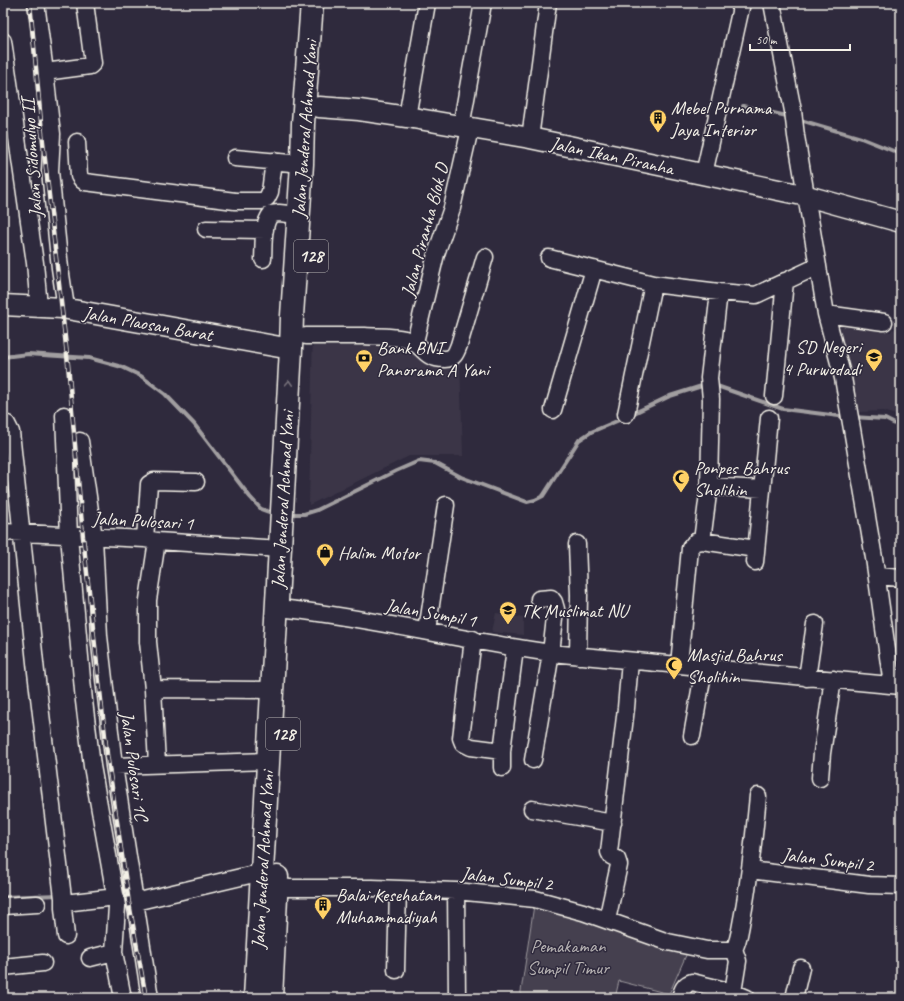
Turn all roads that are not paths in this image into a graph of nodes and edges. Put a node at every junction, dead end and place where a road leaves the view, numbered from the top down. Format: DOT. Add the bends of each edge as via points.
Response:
graph roads {
  1 [pos="36,3"];
  2 [pos="85,3"];
  3 [pos="312,3"];
  4 [pos="324,3"];
  5 [pos="427,3"];
  6 [pos="483,3"];
  7 [pos="548,3"];
  8 [pos="742,3"];
  9 [pos="772,3"];
  10 [pos="3,41"];
  11 [pos="45,72"];
  12 [pos="319,107"];
  13 [pos="407,117"];
  14 [pos="465,128"];
  15 [pos="530,138"];
  16 [pos="77,142"];
  17 [pos="235,158"];
  18 [pos="274,161"];
  19 [pos="302,164"];
  20 [pos="704,174"];
  21 [pos="807,196"];
  22 [pos="299,215"];
  23 [pos="901,222"];
  24 [pos="206,229"];
  25 [pos="265,230"];
  26 [pos="484,258"];
  27 [pos="549,258"];
  28 [pos="263,259"];
  29 [pos="818,266"];
  30 [pos="594,269"];
  31 [pos="785,281"];
  32 [pos="653,284"];
  33 [pos="719,292"];
  34 [pos="3,305"];
  35 [pos="39,307"];
  36 [pos="67,309"];
  37 [pos="826,314"];
  38 [pos="884,322"];
  39 [pos="299,342"];
  40 [pos="415,342"];
  41 [pos="774,396"];
  42 [pos="553,410"];
  43 [pos="626,414"];
  44 [pos="64,415"];
  45 [pos="769,418"];
  46 [pos="3,425"];
  47 [pos="80,441"];
  48 [pos="196,482"];
  49 [pos="709,486"];
  50 [pos="762,489"];
  51 [pos="446,505"];
  52 [pos="3,532"];
  53 [pos="22,533"];
  54 [pos="69,536"];
  55 [pos="285,537"];
  56 [pos="94,538"];
  57 [pos="151,540"];
  58 [pos="702,541"];
  59 [pos="577,544"];
  60 [pos="876,576"];
  61 [pos="901,578"];
  62 [pos="539,599"];
  63 [pos="288,608"];
  64 [pos="815,624"];
  65 [pos="427,630"];
  66 [pos="473,639"];
  67 [pos="515,648"];
  68 [pos="551,653"];
  69 [pos="578,656"];
  70 [pos="630,661"];
  71 [pos="679,665"];
  72 [pos="704,668"];
  73 [pos="807,678"];
  74 [pos="833,679"];
  75 [pos="897,686"];
  76 [pos="153,690"];
  77 [pos="271,690"];
  78 [pos="692,736"];
  79 [pos="502,751"];
  80 [pos="533,760"];
  81 [pos="268,761"];
  82 [pos="157,764"];
  83 [pos="114,766"];
  84 [pos="502,768"];
  85 [pos="820,778"];
  86 [pos="758,796"];
  87 [pos="532,809"];
  88 [pos="613,823"];
  89 [pos="750,870"];
  90 [pos="269,879"];
  91 [pos="901,886"];
  92 [pos="398,889"];
  93 [pos="456,891"];
  94 [pos="63,897"];
  95 [pos="116,897"];
  96 [pos="134,897"];
  97 [pos="37,904"];
  98 [pos="3,906"];
  99 [pos="607,920"];
  100 [pos="66,936"];
  101 [pos="274,936"];
  102 [pos="730,950"];
  103 [pos="114,952"];
  104 [pos="90,958"];
  105 [pos="43,963"];
  106 [pos="3,967"];
  107 [pos="801,968"];
  108 [pos="396,970"];
  109 [pos="740,995"];
  110 [pos="457,997"];
  111 [pos="123,998"];
  112 [pos="150,998"];
  113 [pos="255,998"];
  114 [pos="259,998"];
  115 [pos="263,998"];
  116 [pos="271,998"];
  117 [pos="680,998"];
  118 [pos="794,998"];
  1 -- 11 [label="street, Jalan Sidomulyo II"];
  2 -- 11 [label="street" via="93,63 90,66"];
  3 -- 19 [label="main road, Jalan Jenderal Achmad Yani / 128"];
  4 -- 12 [label="main road, Jalan Jenderal Achmad Yani / 128"];
  5 -- 13 [label="street"];
  6 -- 14 [label="street, Jalan Piranha Blok D"];
  7 -- 15 [label="street"];
  8 -- 20 [label="street"];
  9 -- 21 [label="street"];
  10 -- 35 [label="street"];
  11 -- 36 [label="street, Jalan Sidomulyo II" via="52,134 50,171"];
  12 -- 13 [label="street, Jalan Ikan Piranha"];
  12 -- 39 [label="main road, Jalan Jenderal Achmad Yani / 128"];
  13 -- 14 [label="street, Jalan Ikan Piranha"];
  14 -- 15 [label="street, Jalan Ikan Piranha"];
  14 -- 40 [label="street, Jalan Piranha Blok D" via="452,208 436,254"];
  15 -- 20 [label="street, Jalan Ikan Piranha"];
  16 -- 18 [label="street" via="79,176 85,182 235,201 262,201 267,198"];
  17 -- 18 [label="street"];
  18 -- 19 [label="street"];
  19 -- 22 [label="main road, Jalan Jenderal Achmad Yani / 128"];
  20 -- 21 [label="street, Jalan Ikan Piranha"];
  21 -- 23 [label="street, Jalan Ikan Piranha"];
  21 -- 29 [label="street"];
  22 -- 25 [label="street" via="272,214 268,218"];
  22 -- 39 [label="main road, Jalan Jenderal Achmad Yani / 128" via="292,316"];
  24 -- 25 [label="street"];
  25 -- 28 [label="street"];
  26 -- 40 [label="street" via="454,356 445,359 432,357 425,354"];
  27 -- 30 [label="street"];
  29 -- 31 [label="street"];
  29 -- 37 [label="street"];
  30 -- 32 [label="street"];
  30 -- 42 [label="street"];
  31 -- 33 [label="street" via="756,295"];
  31 -- 41 [label="street"];
  32 -- 33 [label="street"];
  32 -- 43 [label="street"];
  33 -- 49 [label="street" via="710,378"];
  34 -- 35 [label="street, Jalan Plaosan Barat"];
  35 -- 36 [label="street, Jalan Plaosan Barat"];
  36 -- 39 [label="street, Jalan Plaosan Barat"];
  37 -- 38 [label="street"];
  37 -- 60 [label="street" via="849,411"];
  39 -- 40 [label="street" via="388,337"];
  39 -- 55 [label="main road, Jalan Jenderal Achmad Yani / 128"];
  44 -- 54 [label="street"];
  45 -- 50 [label="street"];
  46 -- 53 [label="street" via="7,424 11,432"];
  47 -- 56 [label="street, Jalan Pulosari 1C"];
  48 -- 57 [label="street" via="154,481 149,484"];
  49 -- 50 [label="street"];
  49 -- 58 [label="street"];
  50 -- 58 [label="street" via="755,555"];
  51 -- 65 [label="street" via="431,560"];
  52 -- 53 [label="street, Jalan Pulosari 1"];
  53 -- 54 [label="street, Jalan Pulosari 1"];
  53 -- 94 [label="street"];
  54 -- 56 [label="street, Jalan Pulosari 1"];
  54 -- 95 [label="street" via="92,766"];
  55 -- 57 [label="street, Jalan Pulosari 1"];
  55 -- 63 [label="main road, Jalan Jenderal Achmad Yani / 128"];
  55 -- 77 [label="main road, Jalan Jenderal Achmad Yani / 128"];
  56 -- 57 [label="street, Jalan Pulosari 1"];
  56 -- 83 [label="street, Jalan Pulosari 1C" via="99,636"];
  57 -- 76 [label="street" via="148,642"];
  58 -- 71 [label="street" via="696,542 690,548"];
  59 -- 69 [label="street"];
  60 -- 61 [label="street"];
  60 -- 75 [label="street"];
  62 -- 68 [label="street" via="551,598 556,609"];
  63 -- 65 [label="street, Jalan Sumpil 1"];
  63 -- 90 [label="main road, Jalan Jenderal Achmad Yani / 128"];
  64 -- 73 [label="street"];
  65 -- 66 [label="street, Jalan Sumpil 1"];
  66 -- 67 [label="street, Jalan Sumpil 1"];
  66 -- 79 [label="street" via="461,738 465,745 471,747"];
  67 -- 68 [label="street, Jalan Sumpil 1"];
  67 -- 79 [label="street"];
  68 -- 69 [label="street, Jalan Sumpil 1"];
  68 -- 80 [label="street"];
  69 -- 70 [label="street, Jalan Sumpil 1"];
  70 -- 71 [label="street, Jalan Sumpil 1"];
  70 -- 88 [label="street"];
  71 -- 72 [label="street, Jalan Sumpil 1"];
  72 -- 73 [label="street, Jalan Sumpil 1"];
  72 -- 78 [label="street"];
  73 -- 74 [label="street, Jalan Sumpil 1"];
  74 -- 75 [label="street, Jalan Sumpil 1"];
  74 -- 85 [label="street"];
  76 -- 77 [label="street"];
  76 -- 82 [label="street"];
  77 -- 81 [label="main road, Jalan Jenderal Achmad Yani / 128"];
  79 -- 84 [label="street"];
  81 -- 82 [label="street"];
  81 -- 90 [label="main road, Jalan Jenderal Achmad Yani / 128"];
  82 -- 83 [label="street"];
  83 -- 96 [label="street, Jalan Pulosari 1C"];
  86 -- 89 [label="street"];
  87 -- 88 [label="street"];
  88 -- 99 [label="street" via="609,853 617,859 619,865"];
  89 -- 91 [label="street, Jalan Sumpil 2" via="869,885"];
  89 -- 102 [label="street" via="738,939"];
  90 -- 92 [label="street, Jalan Sumpil 2" via="289,888"];
  90 -- 96 [label="street, Jalan Sumpil 2"];
  90 -- 101 [label="main road, Jalan Jenderal Achmad Yani / 128"];
  90 -- 113 [label="main road, Jalan Jenderal Achmad Yani / 128"];
  90 -- 114 [label="main road, 128"];
  92 -- 93 [label="street, Jalan Sumpil 2"];
  92 -- 108 [label="street"];
  93 -- 99 [label="street, Jalan Sumpil 2" via="535,899"];
  93 -- 110 [label="street"];
  94 -- 95 [label="street"];
  94 -- 100 [label="street"];
  95 -- 103 [label="street"];
  96 -- 112 [label="street, Jalan Pulosari 1C"];
  97 -- 98 [label="street"];
  99 -- 102 [label="street, Jalan Sumpil 2" via="668,942 706,950"];
  101 -- 115 [label="main road, 128"];
  101 -- 116 [label="main road, Jalan Jenderal Achmad Yani / 128"];
  102 -- 109 [label="street" via="738,961"];
  103 -- 104 [label="street"];
  103 -- 111 [label="street"];
  105 -- 106 [label="street"];
  107 -- 118 [label="street"];
  109 -- 117 [label="street" via="692,982 685,986"];
}
